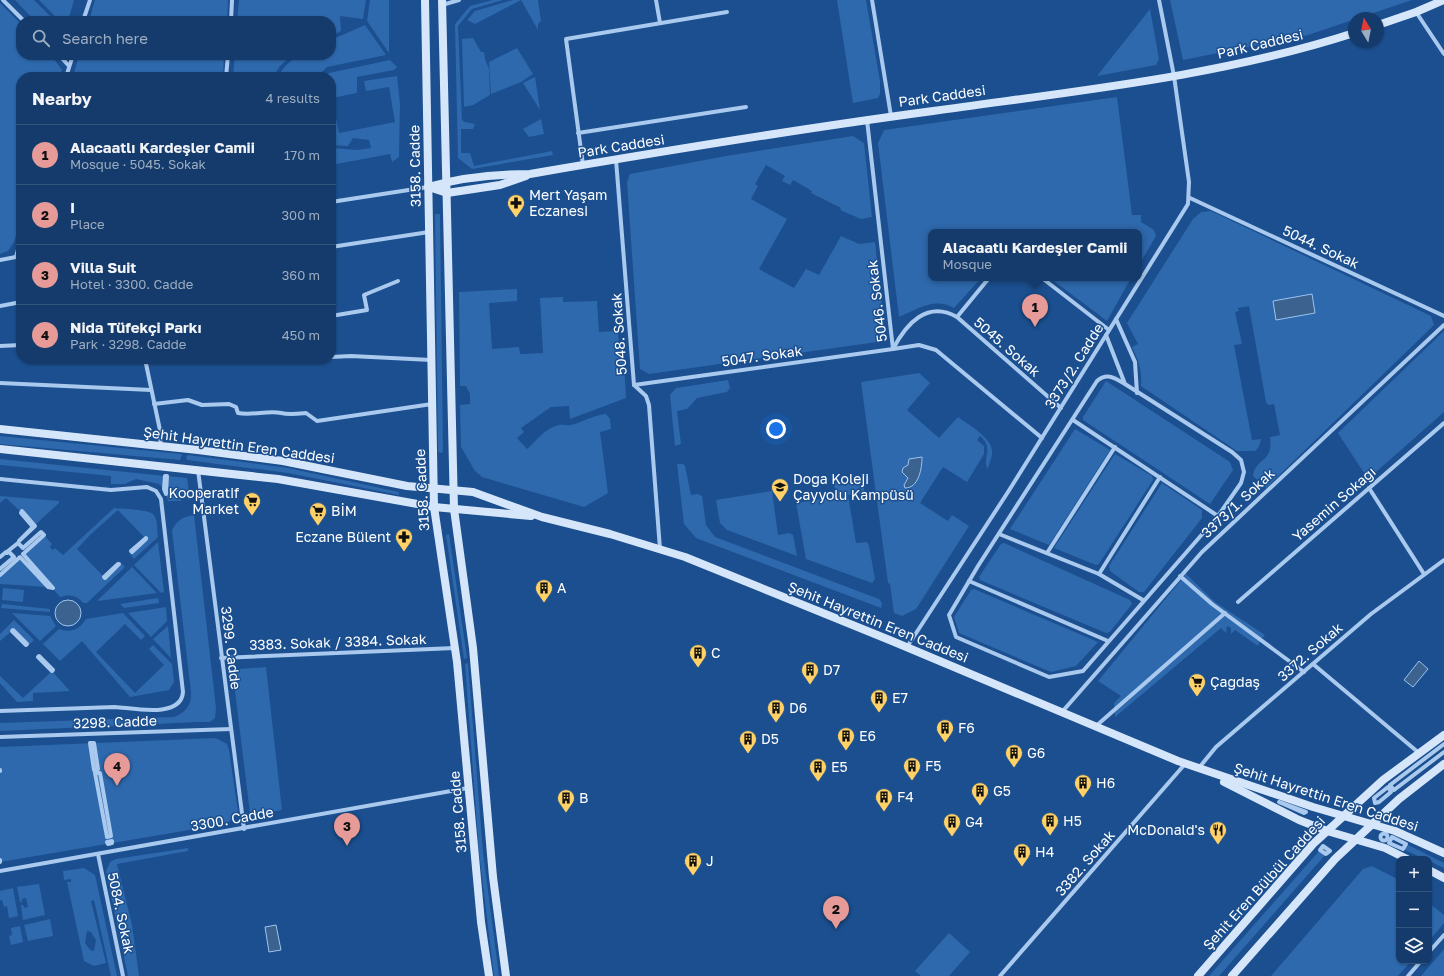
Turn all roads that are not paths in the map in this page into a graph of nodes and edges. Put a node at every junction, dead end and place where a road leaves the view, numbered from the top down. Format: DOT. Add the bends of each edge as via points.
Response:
graph roads {
  1 [pos="3,0"];
  2 [pos="90,0"];
  3 [pos="232,0"];
  4 [pos="425,0"];
  5 [pos="459,0"];
  6 [pos="656,0"];
  7 [pos="872,0"];
  8 [pos="1159,0"];
  9 [pos="1444,0"];
  10 [pos="442,2"];
  11 [pos="727,12"];
  12 [pos="1416,12"];
  13 [pos="19,16"];
  14 [pos="85,16"];
  15 [pos="231,16"];
  16 [pos="660,23"];
  17 [pos="1384,23"];
  18 [pos="1348,35"];
  19 [pos="1444,54"];
  20 [pos="64,60"];
  21 [pos="72,60"];
  22 [pos="228,60"];
  23 [pos="70,66"];
  24 [pos="68,72"];
  25 [pos="226,72"];
  26 [pos="1174,76"];
  27 [pos="746,107"];
  28 [pos="891,116"];
  29 [pos="867,120"];
  30 [pos="578,133"];
  31 [pos="616,160"];
  32 [pos="583,165"];
  33 [pos="530,174"];
  34 [pos="446,182"];
  35 [pos="428,187"];
  36 [pos="446,193"];
  37 [pos="1190,198"];
  38 [pos="336,201"];
  39 [pos="429,232"];
  40 [pos="336,246"];
  41 [pos="16,257"];
  42 [pos="0,260"];
  43 [pos="1142,278"];
  44 [pos="398,281"];
  45 [pos="987,281"];
  46 [pos="1046,281"];
  47 [pos="1140,281"];
  48 [pos="16,303"];
  49 [pos="0,306"];
  50 [pos="336,315"];
  51 [pos="1444,316"];
  52 [pos="957,317"];
  53 [pos="1116,319"];
  54 [pos="1444,325"];
  55 [pos="1109,330"];
  56 [pos="1106,335"];
  57 [pos="16,345"];
  58 [pos="0,346"];
  59 [pos="893,349"];
  60 [pos="336,357"];
  61 [pos="432,360"];
  62 [pos="145,364"];
  63 [pos="0,382"];
  64 [pos="1125,384"];
  65 [pos="634,385"];
  66 [pos="151,390"];
  67 [pos="1137,393"];
  68 [pos="154,404"];
  69 [pos="432,404"];
  70 [pos="1061,408"];
  71 [pos="1073,420"];
  72 [pos="1444,423"];
  73 [pos="0,429"];
  74 [pos="1042,438"];
  75 [pos="160,445"];
  76 [pos="1115,447"];
  77 [pos="0,449"];
  78 [pos="198,469"];
  79 [pos="1160,477"];
  80 [pos="0,479"];
  81 [pos="433,488"];
  82 [pos="1369,488"];
  83 [pos="453,490"];
  84 [pos="434,507"];
  85 [pos="454,509"];
  86 [pos="542,516"];
  87 [pos="1218,516"];
  88 [pos="33,527"];
  89 [pos="999,534"];
  90 [pos="660,549"];
  91 [pos="1047,553"];
  92 [pos="1444,560"];
  93 [pos="0,569"];
  94 [pos="1099,574"];
  95 [pos="1424,574"];
  96 [pos="0,575"];
  97 [pos="1180,576"];
  98 [pos="969,581"];
  99 [pos="1143,600"];
  100 [pos="1238,602"];
  101 [pos="1225,613"];
  102 [pos="1108,641"];
  103 [pos="906,647"];
  104 [pos="455,648"];
  105 [pos="221,658"];
  106 [pos="1313,664"];
  107 [pos="1304,672"];
  108 [pos="0,711"];
  109 [pos="1062,712"];
  110 [pos="1096,726"];
  111 [pos="231,729"];
  112 [pos="1444,735"];
  113 [pos="0,738"];
  114 [pos="1444,744"];
  115 [pos="1444,752"];
  116 [pos="1419,753"];
  117 [pos="1185,764"];
  118 [pos="1444,764"];
  119 [pos="98,769"];
  120 [pos="1198,769"];
  121 [pos="468,788"];
  122 [pos="1304,814"];
  123 [pos="1344,816"];
  124 [pos="1372,824"];
  125 [pos="244,829"];
  126 [pos="1327,831"];
  127 [pos="111,836"];
  128 [pos="1356,839"];
  129 [pos="1444,853"];
  130 [pos="98,854"];
  131 [pos="1401,856"];
  132 [pos="0,871"];
  133 [pos="1432,872"];
  134 [pos="1444,878"];
  135 [pos="1444,935"];
  136 [pos="1432,949"];
  137 [pos="1418,964"];
  138 [pos="123,976"];
  139 [pos="489,976"];
  140 [pos="506,976"];
  141 [pos="1000,976"];
  142 [pos="1198,976"];
  143 [pos="1232,976"];
  144 [pos="1408,976"];
  1 -- 13 [label="street"];
  2 -- 14 [label="street"];
  3 -- 15 [label="street"];
  4 -- 35 [label="street, 3158. Cadde"];
  5 -- 10 [label="street"];
  6 -- 16 [label="street"];
  7 -- 28 [label="street"];
  8 -- 26 [label="street, 3373/2. Cadde"];
  9 -- 12 [label="street"];
  10 -- 34 [label="street, 3158. Cadde"];
  11 -- 16 [label="street"];
  12 -- 17 [label="street"];
  12 -- 19 [label="street"];
  16 -- 30 [label="street" via="566,39"];
  18 -- 26 [label="street, Park Caddesi" via="1289,51"];
  20 -- 23 [label="street"];
  21 -- 23 [label="street"];
  22 -- 25 [label="street"];
  23 -- 24 [label="street"];
  26 -- 28 [label="street, Park Caddesi"];
  26 -- 37 [label="street, 3373/2. Cadde"];
  27 -- 30 [label="street"];
  28 -- 29 [label="street, Park Caddesi"];
  29 -- 31 [label="street, Park Caddesi"];
  29 -- 59 [label="street, 5046. Sokak"];
  30 -- 32 [label="street"];
  31 -- 32 [label="street, Park Caddesi"];
  31 -- 65 [label="street, 5048. Sokak"];
  32 -- 33 [label="street, Park Caddesi"];
  33 -- 34 [label="street, Park Caddesi" via="498,174"];
  33 -- 36 [label="street, Park Caddesi" via="500,185"];
  34 -- 35 [label="street, Park Caddesi"];
  34 -- 36 [label="street, 3158. Cadde"];
  35 -- 36 [label="street"];
  35 -- 38 [label="street"];
  35 -- 39 [label="street, 3158. Cadde"];
  36 -- 83 [label="street, 3158. Cadde"];
  37 -- 43 [label="street, 3373/2. Cadde" via="1186,209"];
  37 -- 51 [label="street, 5044. Sokak"];
  39 -- 40 [label="street"];
  39 -- 61 [label="street, 3158. Cadde"];
  41 -- 42 [label="street"];
  44 -- 50 [label="street" via="364,295 367,310"];
  45 -- 52 [label="street"];
  46 -- 55 [label="street"];
  47 -- 53 [label="street, 3373/2. Cadde"];
  48 -- 49 [label="street"];
  52 -- 59 [label="street, 5045. Sokak" via="943,311 917,318 901,334"];
  52 -- 70 [label="street, 5045. Sokak"];
  53 -- 55 [label="street, 3373/2. Cadde"];
  53 -- 67 [label="street" via="1135,362"];
  54 -- 97 [label="street, 3373/1. Sokak" via="1211,542"];
  55 -- 56 [label="street, 3373/2. Cadde"];
  56 -- 64 [label="street"];
  56 -- 70 [label="street, 3373/2. Cadde"];
  57 -- 58 [label="street"];
  59 -- 65 [label="street, 5047. Sokak"];
  59 -- 74 [label="street, 5046. Sokak" via="919,346 936,350"];
  60 -- 61 [label="street"];
  61 -- 69 [label="street, 3158. Cadde"];
  62 -- 66 [label="street"];
  63 -- 66 [label="street"];
  64 -- 67 [label="street"];
  64 -- 71 [label="street" via="1113,377 1101,378"];
  65 -- 90 [label="street, 5048. Sokak" via="646,396 649,405"];
  66 -- 68 [label="street"];
  67 -- 87 [label="street" via="1241,460 1244,472 1241,484"];
  68 -- 69 [label="street" via="188,400 202,405 229,404 236,407 238,413 306,413 317,421"];
  68 -- 75 [label="street" via="161,435"];
  69 -- 81 [label="street, 3158. Cadde"];
  70 -- 74 [label="street, 3373/2. Cadde"];
  71 -- 76 [label="street"];
  71 -- 89 [label="street"];
  72 -- 82 [label="street, Yasemin Sokağı"];
  73 -- 75 [label="street, Şehit Hayrettin Eren Caddesi"];
  74 -- 103 [label="street, 3373/2. Cadde"];
  75 -- 81 [label="street, Şehit Hayrettin Eren Caddesi" via="283,461 407,486"];
  76 -- 79 [label="street"];
  76 -- 91 [label="street"];
  77 -- 78 [label="street, Şehit Hayrettin Eren Caddesi"];
  78 -- 84 [label="street, Şehit Hayrettin Eren Caddesi" via="290,481"];
  78 -- 105 [label="street, 3299. Cadde"];
  79 -- 87 [label="street"];
  79 -- 94 [label="street"];
  80 -- 108 [label="street" via="111,490 141,487 154,489 158,493 161,499 183,692 177,705 167,709 132,710 115,707"];
  81 -- 83 [label="street, Şehit Hayrettin Eren Caddesi"];
  81 -- 84 [label="street, 3158. Cadde"];
  82 -- 95 [label="street"];
  82 -- 100 [label="street, Yasemin Sokağı"];
  83 -- 85 [label="street, 3158. Cadde"];
  83 -- 86 [label="street, Şehit Hayrettin Eren Caddesi" via="473,492"];
  84 -- 85 [label="street, Şehit Hayrettin Eren Caddesi"];
  84 -- 104 [label="street, 3158. Cadde"];
  85 -- 86 [label="street, Şehit Hayrettin Eren Caddesi"];
  85 -- 140 [label="street, 3158. Cadde" via="473,648 493,877"];
  86 -- 90 [label="street, Şehit Hayrettin Eren Caddesi"];
  87 -- 99 [label="street"];
  88 -- 88 [label="street" via="19,540 35,526 22,511"];
  89 -- 91 [label="street"];
  89 -- 98 [label="street"];
  90 -- 103 [label="street, Şehit Hayrettin Eren Caddesi"];
  91 -- 94 [label="street"];
  92 -- 95 [label="street, 3372. Sokak"];
  93 -- 96 [label="street" via="14,557 8,551 18,543 23,548 40,532 44,535 23,554 53,588 48,587 20,557"];
  94 -- 99 [label="street"];
  95 -- 106 [label="street, 3372. Sokak" via="1371,614"];
  97 -- 101 [label="street"];
  97 -- 109 [label="street, 3373/1. Sokak"];
  98 -- 102 [label="street"];
  98 -- 102 [label="street" via="948,615 956,637 1049,677 1083,671"];
  99 -- 102 [label="street"];
  101 -- 107 [label="street"];
  101 -- 110 [label="street"];
  103 -- 109 [label="street, Şehit Hayrettin Eren Caddesi"];
  104 -- 105 [label="street, 3383. Sokak / 3384. Sokak"];
  104 -- 121 [label="street, 3158. Cadde"];
  105 -- 111 [label="street, 3299. Cadde"];
  106 -- 107 [label="street, 3372. Sokak"];
  106 -- 116 [label="street"];
  107 -- 120 [label="street, 3372. Sokak" via="1216,747"];
  109 -- 110 [label="street, Şehit Hayrettin Eren Caddesi"];
  110 -- 117 [label="street, Şehit Hayrettin Eren Caddesi"];
  111 -- 113 [label="street, 3298. Cadde"];
  111 -- 125 [label="street, 3299. Cadde"];
  112 -- 116 [label="street, Şehit Eren Bülbül Caddesi"];
  114 -- 115 [label="street" via="1390,786 1394,790"];
  116 -- 123 [label="street, Şehit Eren Bülbül Caddesi" via="1383,780"];
  117 -- 120 [label="street, Şehit Hayrettin Eren Caddesi"];
  117 -- 141 [label="street, 3382. Sokak"];
  118 -- 124 [label="street"];
  119 -- 119 [label="street" via="94,770 90,743 94,743"];
  120 -- 123 [label="street, Şehit Hayrettin Eren Caddesi"];
  120 -- 126 [label="street, Şehit Hayrettin Eren Caddesi"];
  121 -- 125 [label="street, 3300. Cadde"];
  121 -- 139 [label="street, 3158. Cadde"];
  122 -- 122 [label="street" via="1306,812 1279,802"];
  123 -- 124 [label="street, Şehit Hayrettin Eren Caddesi"];
  123 -- 126 [label="street, Şehit Eren Bülbül Caddesi"];
  124 -- 128 [label="street"];
  124 -- 129 [label="street, Şehit Hayrettin Eren Caddesi" via="1395,831"];
  125 -- 130 [label="street, 3300. Cadde"];
  126 -- 128 [label="street, Şehit Hayrettin Eren Caddesi"];
  126 -- 142 [label="street, Şehit Eren Bülbül Caddesi"];
  127 -- 127 [label="street" via="107,837 95,773 100,773"];
  128 -- 131 [label="street, Şehit Hayrettin Eren Caddesi"];
  128 -- 143 [label="street" via="1335,859"];
  130 -- 132 [label="street, 3300. Cadde"];
  130 -- 138 [label="street, 5084. Sokak"];
  133 -- 134 [label="street"];
  135 -- 136 [label="street"];
  137 -- 144 [label="street"];
}
